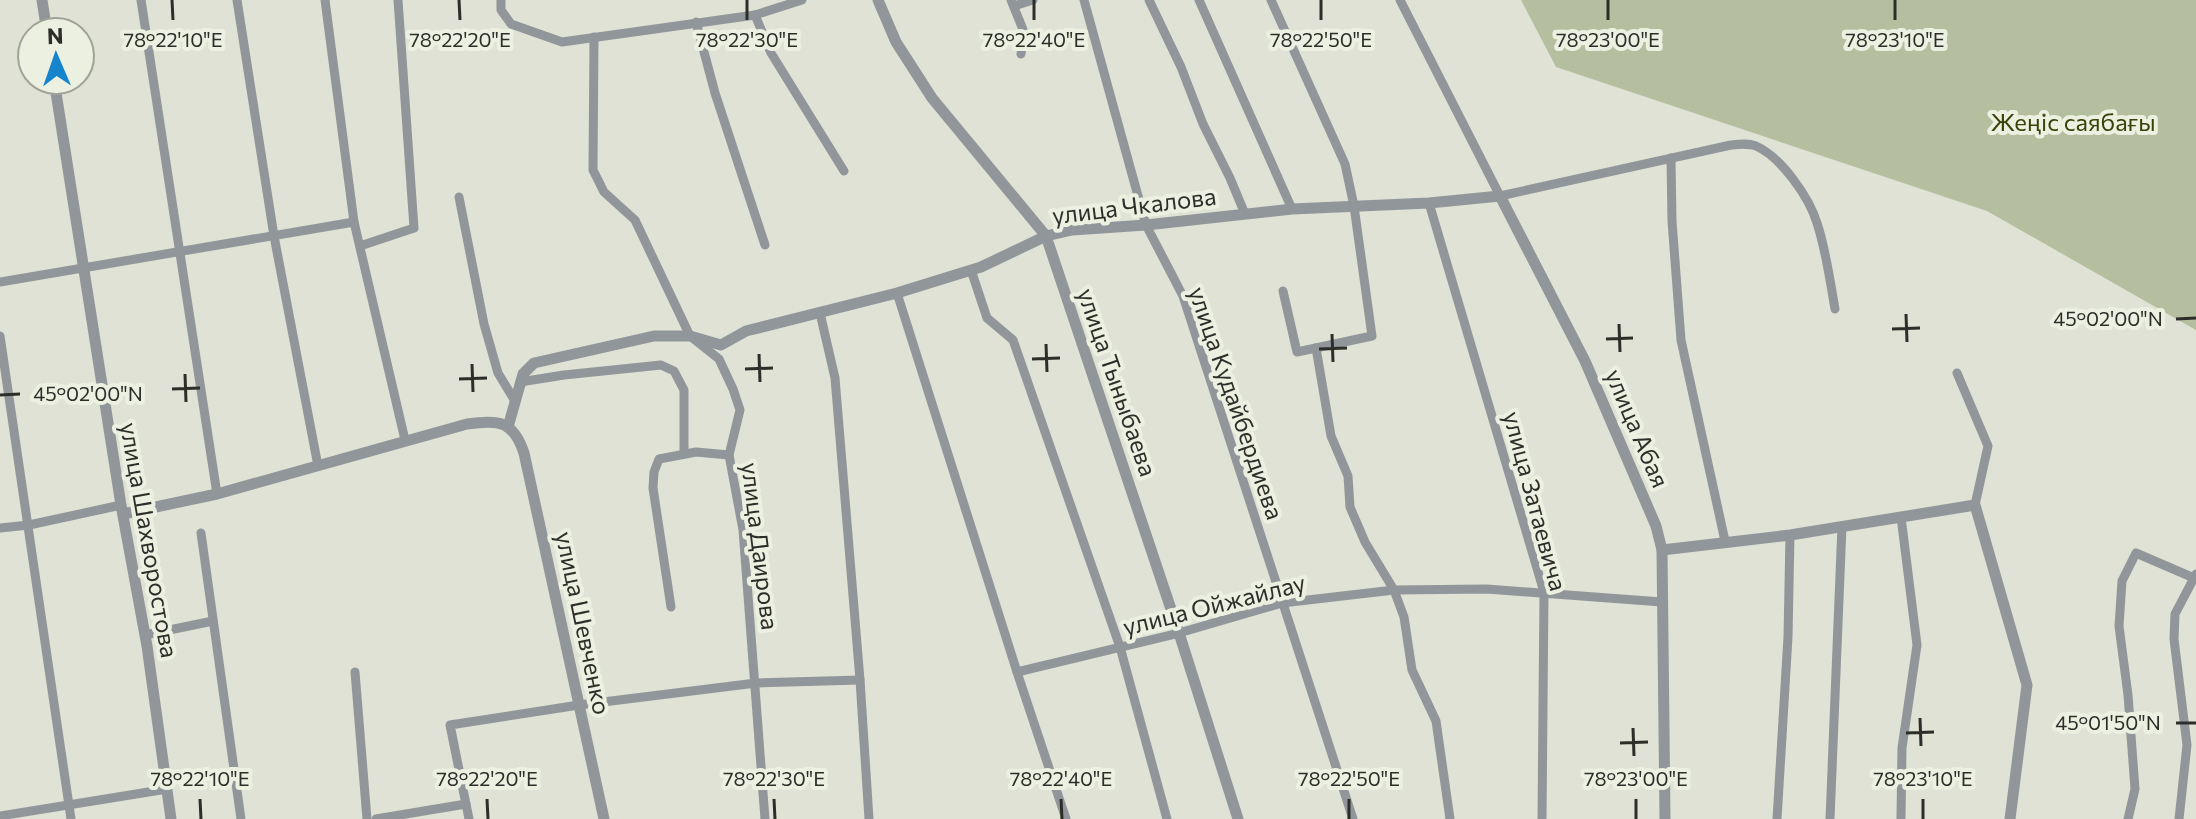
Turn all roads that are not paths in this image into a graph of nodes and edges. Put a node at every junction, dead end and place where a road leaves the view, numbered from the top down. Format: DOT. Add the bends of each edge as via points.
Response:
graph roads {
  1 [pos="141,0"];
  2 [pos="237,0"];
  3 [pos="325,0"];
  4 [pos="398,0"];
  5 [pos="501,0"];
  6 [pos="802,0"];
  7 [pos="878,0"];
  8 [pos="1033,0"];
  9 [pos="1084,0"];
  10 [pos="1149,0"];
  11 [pos="1199,0"];
  12 [pos="1271,0"];
  13 [pos="1400,0"];
  14 [pos="1012,3"];
  15 [pos="755,15"];
  16 [pos="696,22"];
  17 [pos="594,37"];
  18 [pos="1021,54"];
  19 [pos="56,96"];
  20 [pos="1671,158"];
  21 [pos="844,171"];
  22 [pos="1500,196"];
  23 [pos="459,197"];
  24 [pos="1429,203"];
  25 [pos="1354,206"];
  26 [pos="1292,209"];
  27 [pos="1245,214"];
  28 [pos="354,222"];
  29 [pos="1146,225"];
  30 [pos="274,236"];
  31 [pos="1046,236"];
  32 [pos="765,245"];
  33 [pos="360,246"];
  34 [pos="180,251"];
  35 [pos="82,268"];
  36 [pos="971,270"];
  37 [pos="0,282"];
  38 [pos="1283,291"];
  39 [pos="897,293"];
  40 [pos="1835,309"];
  41 [pos="820,313"];
  42 [pos="0,336"];
  43 [pos="690,336"];
  44 [pos="1316,348"];
  45 [pos="1957,373"];
  46 [pos="520,382"];
  47 [pos="515,401"];
  48 [pos="508,427"];
  49 [pos="405,440"];
  50 [pos="684,453"];
  51 [pos="729,455"];
  52 [pos="318,466"];
  53 [pos="217,494"];
  54 [pos="1975,505"];
  55 [pos="122,509"];
  56 [pos="1901,517"];
  57 [pos="29,525"];
  58 [pos="1842,526"];
  59 [pos="0,528"];
  60 [pos="201,533"];
  61 [pos="1790,535"];
  62 [pos="1725,541"];
  63 [pos="1662,550"];
  64 [pos="2195,576"];
  65 [pos="1394,590"];
  66 [pos="1544,592"];
  67 [pos="1662,602"];
  68 [pos="1282,603"];
  69 [pos="671,607"];
  70 [pos="213,621"];
  71 [pos="1179,633"];
  72 [pos="145,635"];
  73 [pos="1120,647"];
  74 [pos="355,672"];
  75 [pos="1017,672"];
  76 [pos="860,680"];
  77 [pos="756,683"];
  78 [pos="579,705"];
  79 [pos="167,789"];
  80 [pos="466,804"];
  81 [pos="69,805"];
  82 [pos="0,816"];
  83 [pos="71,819"];
  84 [pos="171,819"];
  85 [pos="241,819"];
  86 [pos="367,819"];
  87 [pos="376,819"];
  88 [pos="469,819"];
  89 [pos="604,819"];
  90 [pos="765,819"];
  91 [pos="869,819"];
  92 [pos="1066,819"];
  93 [pos="1167,819"];
  94 [pos="1238,819"];
  95 [pos="1353,819"];
  96 [pos="1450,819"];
  97 [pos="1542,819"];
  98 [pos="1665,819"];
  99 [pos="1777,819"];
  100 [pos="1830,819"];
  101 [pos="1901,819"];
  102 [pos="2010,819"];
  103 [pos="2128,819"];
  104 [pos="2179,819"];
  1 -- 34 [label="street"];
  2 -- 30 [label="street"];
  3 -- 28 [label="street"];
  4 -- 33 [label="street" via="414,228"];
  5 -- 17 [label="street" via="511,24 562,42"];
  6 -- 15 [label="street"];
  7 -- 31 [label="street, улица Тыныбаева" via="896,42 932,98"];
  8 -- 14 [label="street"];
  9 -- 29 [label="street, улица Кудайбердиева"];
  10 -- 27 [label="street"];
  11 -- 26 [label="street"];
  12 -- 25 [label="street" via="1345,164"];
  13 -- 22 [label="street, улица Абая"];
  14 -- 18 [label="street" via="1024,32"];
  15 -- 16 [label="street"];
  15 -- 21 [label="street" via="771,53"];
  16 -- 17 [label="street"];
  16 -- 32 [label="street"];
  17 -- 43 [label="street, улица Даирова" via="593,170 604,192 635,220"];
  19 -- 35 [label="street, улица Шахворостова"];
  20 -- 22 [label="street, улица Чкалова"];
  20 -- 40 [label="street, улица Чкалова" via="1746,143 1776,160 1817,223"];
  20 -- 62 [label="street" via="1681,340"];
  22 -- 24 [label="street, улица Чкалова"];
  22 -- 63 [label="street, улица Абая" via="1585,361"];
  23 -- 47 [label="street" via="484,324 498,373"];
  24 -- 25 [label="street, улица Чкалова"];
  24 -- 66 [label="street, улица Затаевича"];
  25 -- 26 [label="street, улица Чкалова"];
  25 -- 44 [label="street" via="1372,336"];
  26 -- 27 [label="street, улица Чкалова"];
  27 -- 29 [label="street, улица Чкалова"];
  28 -- 30 [label="street"];
  28 -- 33 [label="street"];
  29 -- 31 [label="street, улица Чкалова"];
  29 -- 68 [label="street, улица Кудайбердиева" via="1183,296"];
  30 -- 34 [label="street"];
  30 -- 52 [label="street"];
  31 -- 36 [label="street, улица Чкалова"];
  31 -- 71 [label="street, улица Тыныбаева"];
  33 -- 49 [label="street"];
  34 -- 35 [label="street"];
  34 -- 53 [label="street"];
  35 -- 37 [label="street"];
  35 -- 55 [label="street, улица Шахворостова"];
  36 -- 39 [label="street, улица Чкалова"];
  36 -- 73 [label="street" via="987,318 1013,340"];
  38 -- 44 [label="street" via="1297,352"];
  39 -- 41 [label="street, улица Чкалова"];
  39 -- 75 [label="street"];
  41 -- 43 [label="street, улица Чкалова" via="746,331 721,345"];
  41 -- 76 [label="street" via="835,378"];
  42 -- 57 [label="street"];
  43 -- 46 [label="street, улица Чкалова" via="654,336 534,363"];
  43 -- 51 [label="street, улица Даирова" via="719,359 740,410"];
  44 -- 65 [label="street" via="1331,436 1348,476 1350,507"];
  45 -- 54 [label="street" via="1988,446"];
  46 -- 47 [label="street"];
  46 -- 50 [label="street" via="661,365 674,371 684,390"];
  47 -- 48 [label="street"];
  48 -- 49 [label="street" via="489,421"];
  48 -- 78 [label="street, улица Шевченко" via="524,453"];
  49 -- 52 [label="street"];
  50 -- 51 [label="street"];
  50 -- 69 [label="street" via="659,459 654,472"];
  51 -- 77 [label="street, улица Даирова" via="743,530"];
  52 -- 53 [label="street"];
  53 -- 55 [label="street"];
  54 -- 56 [label="street"];
  54 -- 102 [label="street" via="2027,685"];
  55 -- 57 [label="street"];
  55 -- 72 [label="street, улица Шахворостова"];
  56 -- 58 [label="street"];
  56 -- 101 [label="street" via="1917,645 1902,748"];
  57 -- 59 [label="street"];
  57 -- 81 [label="street"];
  58 -- 61 [label="street"];
  58 -- 100 [label="street"];
  60 -- 70 [label="street"];
  61 -- 62 [label="street"];
  61 -- 99 [label="street"];
  62 -- 63 [label="street"];
  63 -- 67 [label="street, улица Абая"];
  64 -- 103 [label="street" via="2136,553 2122,581 2119,626 2135,789"];
  64 -- 104 [label="street" via="2175,614 2187,745"];
  65 -- 66 [label="street, улица Ойжайлау"];
  65 -- 68 [label="street, улица Ойжайлау"];
  65 -- 96 [label="street" via="1412,670 1436,721"];
  66 -- 67 [label="street, улица Ойжайлау"];
  66 -- 97 [label="street, улица Затаевича"];
  67 -- 98 [label="street, улица Абая"];
  68 -- 71 [label="street, улица Ойжайлау"];
  68 -- 95 [label="street, улица Кудайбердиева"];
  70 -- 72 [label="street"];
  70 -- 85 [label="street"];
  71 -- 73 [label="street, улица Ойжайлау"];
  71 -- 94 [label="street, улица Тыныбаева"];
  72 -- 79 [label="street, улица Шахворостова"];
  73 -- 75 [label="street, улица Ойжайлау"];
  73 -- 93 [label="street"];
  74 -- 86 [label="street"];
  75 -- 92 [label="street"];
  76 -- 77 [label="street"];
  76 -- 91 [label="street"];
  77 -- 78 [label="street"];
  77 -- 90 [label="street, улица Даирова"];
  78 -- 80 [label="street" via="450,725"];
  78 -- 89 [label="street, улица Шевченко"];
  79 -- 81 [label="street"];
  79 -- 84 [label="street, улица Шахворостова"];
  80 -- 87 [label="street"];
  80 -- 88 [label="street"];
  81 -- 82 [label="street"];
  81 -- 83 [label="street"];
}
